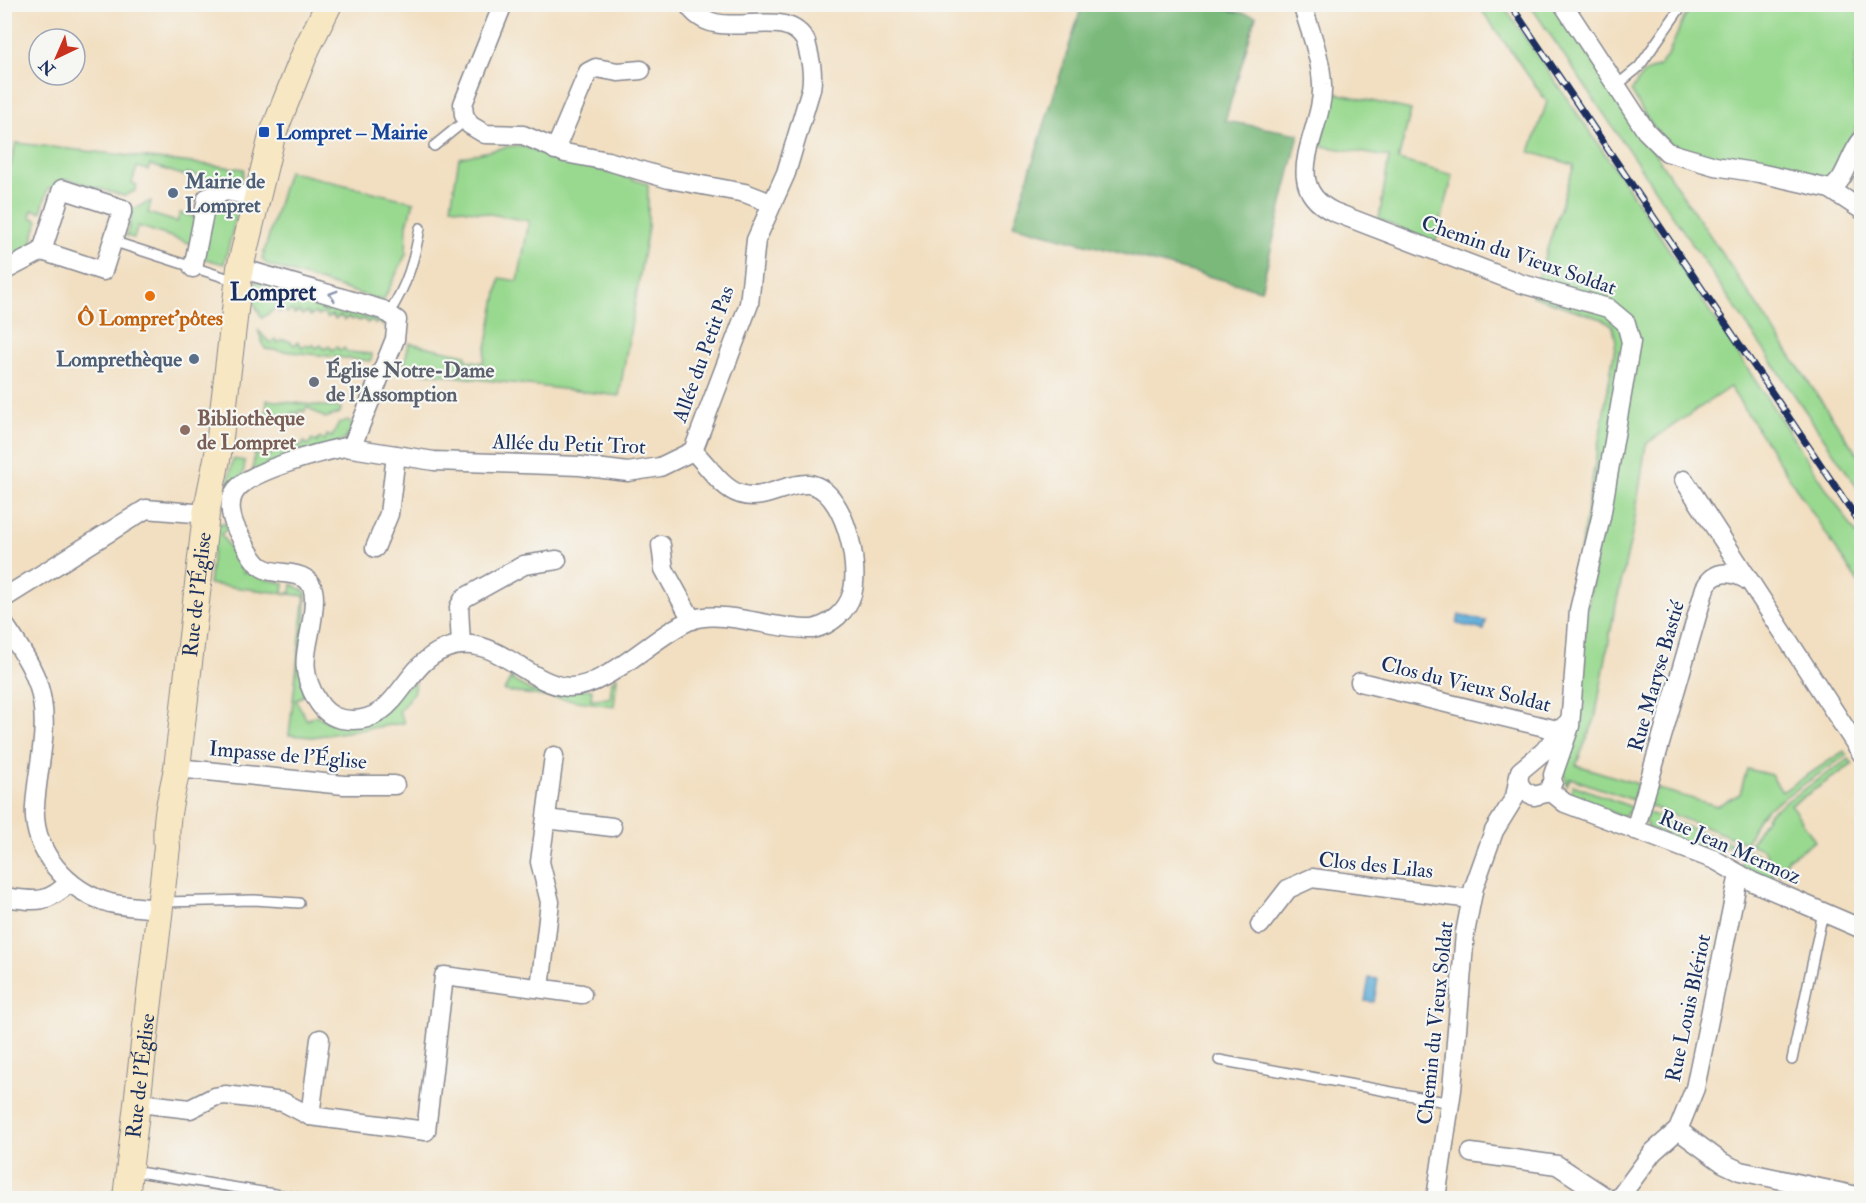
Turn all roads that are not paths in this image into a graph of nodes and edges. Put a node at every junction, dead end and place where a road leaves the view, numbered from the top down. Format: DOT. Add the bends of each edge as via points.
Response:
graph roads {
  1 [pos="329,4"];
  2 [pos="503,4"];
  3 [pos="688,4"];
  4 [pos="1302,4"];
  5 [pos="1563,4"];
  6 [pos="1683,4"];
  7 [pos="763,6"];
  8 [pos="782,7"];
  9 [pos="641,70"];
  10 [pos="1616,86"];
  11 [pos="466,120"];
  12 [pos="1862,140"];
  13 [pos="434,146"];
  14 [pos="555,150"];
  15 [pos="1830,189"];
  16 [pos="255,197"];
  17 [pos="771,203"];
  18 [pos="1862,210"];
  19 [pos="420,228"];
  20 [pos="112,241"];
  21 [pos="42,251"];
  22 [pos="193,268"];
  23 [pos="4,271"];
  24 [pos="239,275"];
  25 [pos="389,313"];
  26 [pos="352,446"];
  27 [pos="693,451"];
  28 [pos="396,455"];
  29 [pos="1684,480"];
  30 [pos="214,512"];
  31 [pos="661,545"];
  32 [pos="375,548"];
  33 [pos="557,560"];
  34 [pos="1750,582"];
  35 [pos="4,598"];
  36 [pos="692,620"];
  37 [pos="4,624"];
  38 [pos="461,645"];
  39 [pos="1360,682"];
  40 [pos="1570,712"];
  41 [pos="1561,731"];
  42 [pos="1862,754"];
  43 [pos="554,756"];
  44 [pos="1529,762"];
  45 [pos="177,768"];
  46 [pos="1518,781"];
  47 [pos="395,785"];
  48 [pos="1546,787"];
  49 [pos="546,819"];
  50 [pos="612,827"];
  51 [pos="1635,830"];
  52 [pos="1486,853"];
  53 [pos="1739,874"];
  54 [pos="70,882"];
  55 [pos="4,897"];
  56 [pos="1471,899"];
  57 [pos="299,903"];
  58 [pos="160,906"];
  59 [pos="1823,912"];
  60 [pos="1260,926"];
  61 [pos="1862,929"];
  62 [pos="540,988"];
  63 [pos="582,994"];
  64 [pos="320,1039"];
  65 [pos="1219,1060"];
  66 [pos="1792,1060"];
  67 [pos="139,1103"];
  68 [pos="1450,1103"];
  69 [pos="310,1116"];
  70 [pos="1678,1130"];
  71 [pos="1471,1153"];
  72 [pos="129,1170"];
  73 [pos="1813,1191"];
  74 [pos="1862,1197"];
  75 [pos="126,1198"];
  76 [pos="300,1198"];
  77 [pos="1436,1198"];
  78 [pos="1607,1198"];
  79 [pos="1619,1198"];
  1 -- 16 [label="street, Rue de l'Église" via="286,98"];
  2 -- 11 [label="street" via="464,98"];
  3 -- 7 [label="street" via="695,13 707,18"];
  4 -- 40 [label="street, Chemin du Vieux Soldat" via="1322,85 1305,172 1308,190 1318,202 1334,212 1519,283 1608,308 1622,317 1629,329 1631,342 1603,506 1579,610"];
  5 -- 10 [label="street"];
  6 -- 10 [label="lane" via="1639,67"];
  8 -- 17 [label="street, Allée du Petit Pas" via="803,28 812,81 786,173"];
  9 -- 14 [label="street" via="618,72 596,68 588,72"];
  10 -- 15 [label="street" via="1651,138 1673,155"];
  11 -- 13 [label="lane"];
  11 -- 14 [label="street" via="473,129 485,134 523,135"];
  12 -- 15 [label="street" via="1853,150 1840,180"];
  14 -- 17 [label="street" via="745,193"];
  15 -- 18 [label="street"];
  16 -- 22 [label="street" via="226,191 207,198"];
  16 -- 24 [label="street, Rue de l'Église"];
  17 -- 27 [label="street, Allée du Petit Pas" via="754,250 749,304"];
  19 -- 25 [label="lane" via="413,267"];
  20 -- 21 [label="street" via="103,271"];
  20 -- 21 [label="street" via="123,209 62,189"];
  20 -- 22 [label="lane"];
  21 -- 23 [label="street"];
  22 -- 24 [label="lane"];
  25 -- 24 [label="street, one-way"];
  24 -- 30 [label="street, Rue de l'Église"];
  25 -- 26 [label="street" via="397,320 398,331"];
  26 -- 28 [label="street, Allée du Petit Trot"];
  26 -- 30 [label="street, Allée du Petit Trot" via="285,464 246,482"];
  27 -- 28 [label="street, Allée du Petit Trot" via="660,467 628,472 448,462"];
  27 -- 36 [label="street" via="738,494 759,495 807,484 820,488 849,532 855,576 848,604 837,617 819,628 706,617"];
  28 -- 32 [label="street" via="389,514"];
  29 -- 34 [label="street"];
  30 -- 35 [label="street" via="146,509"];
  30 -- 38 [label="street" via="236,530 257,564 270,571 296,574 312,589 314,600 304,674 328,715 352,720 381,711 392,703 423,661"];
  30 -- 45 [label="street, Rue de l'Église"];
  31 -- 36 [label="street" via="664,569"];
  33 -- 38 [label="street" via="524,565 464,598 459,607"];
  34 -- 42 [label="street"];
  34 -- 51 [label="street, Rue Maryse Bastié" via="1734,573 1723,573 1713,577 1705,588"];
  36 -- 38 [label="street" via="648,645 606,677 580,687 558,685 486,648"];
  37 -- 54 [label="street" via="32,667 42,700 37,831 51,860"];
  39 -- 41 [label="street, Clos du Vieux Soldat"];
  40 -- 41 [label="street, Chemin du Vieux Soldat"];
  40 -- 48 [label="street, Chemin du Vieux Soldat" via="1569,732"];
  41 -- 44 [label="street, Chemin du Vieux Soldat"];
  43 -- 49 [label="street"];
  44 -- 46 [label="street" via="1520,771"];
  44 -- 48 [label="street" via="1545,764"];
  45 -- 47 [label="street, Impasse de l'Église" via="344,785"];
  45 -- 58 [label="street, Rue de l'Église" via="166,825"];
  46 -- 48 [label="street" via="1525,792"];
  46 -- 52 [label="street, Chemin du Vieux Soldat" via="1515,797 1494,831"];
  48 -- 51 [label="street, Rue Jean Mermoz" via="1561,801"];
  48 -- 52 [label="street, Chemin du Vieux Soldat" via="1520,809"];
  49 -- 50 [label="street"];
  49 -- 62 [label="street" via="540,867 550,902"];
  51 -- 53 [label="street, Rue Jean Mermoz" via="1715,860"];
  52 -- 56 [label="street, Chemin du Vieux Soldat"];
  53 -- 59 [label="street, Rue Jean Mermoz"];
  53 -- 70 [label="street, Rue Louis Blériot" via="1698,1078"];
  54 -- 55 [label="street" via="43,901"];
  54 -- 58 [label="street" via="111,903"];
  56 -- 60 [label="street, Clos des Lilas" via="1312,878 1288,889"];
  56 -- 68 [label="street, Chemin du Vieux Soldat" via="1462,954"];
  57 -- 58 [label="lane" via="254,900"];
  58 -- 67 [label="street, Rue de l'Église"];
  59 -- 61 [label="street, Rue Jean Mermoz"];
  59 -- 66 [label="lane"];
  62 -- 63 [label="street"];
  62 -- 69 [label="street" via="444,976 426,1131"];
  64 -- 69 [label="street"];
  65 -- 68 [label="lane"];
  67 -- 69 [label="street" via="190,1109 225,1095 283,1102"];
  67 -- 72 [label="street, Rue de l'Église"];
  68 -- 77 [label="street, Chemin du Vieux Soldat"];
  70 -- 73 [label="street" via="1734,1169"];
  70 -- 79 [label="street, Rue Louis Blériot" via="1653,1152"];
  71 -- 78 [label="street" via="1557,1165"];
  72 -- 75 [label="street, Rue de l'Église"];
  72 -- 76 [label="lane"];
  73 -- 74 [label="street"];
}
